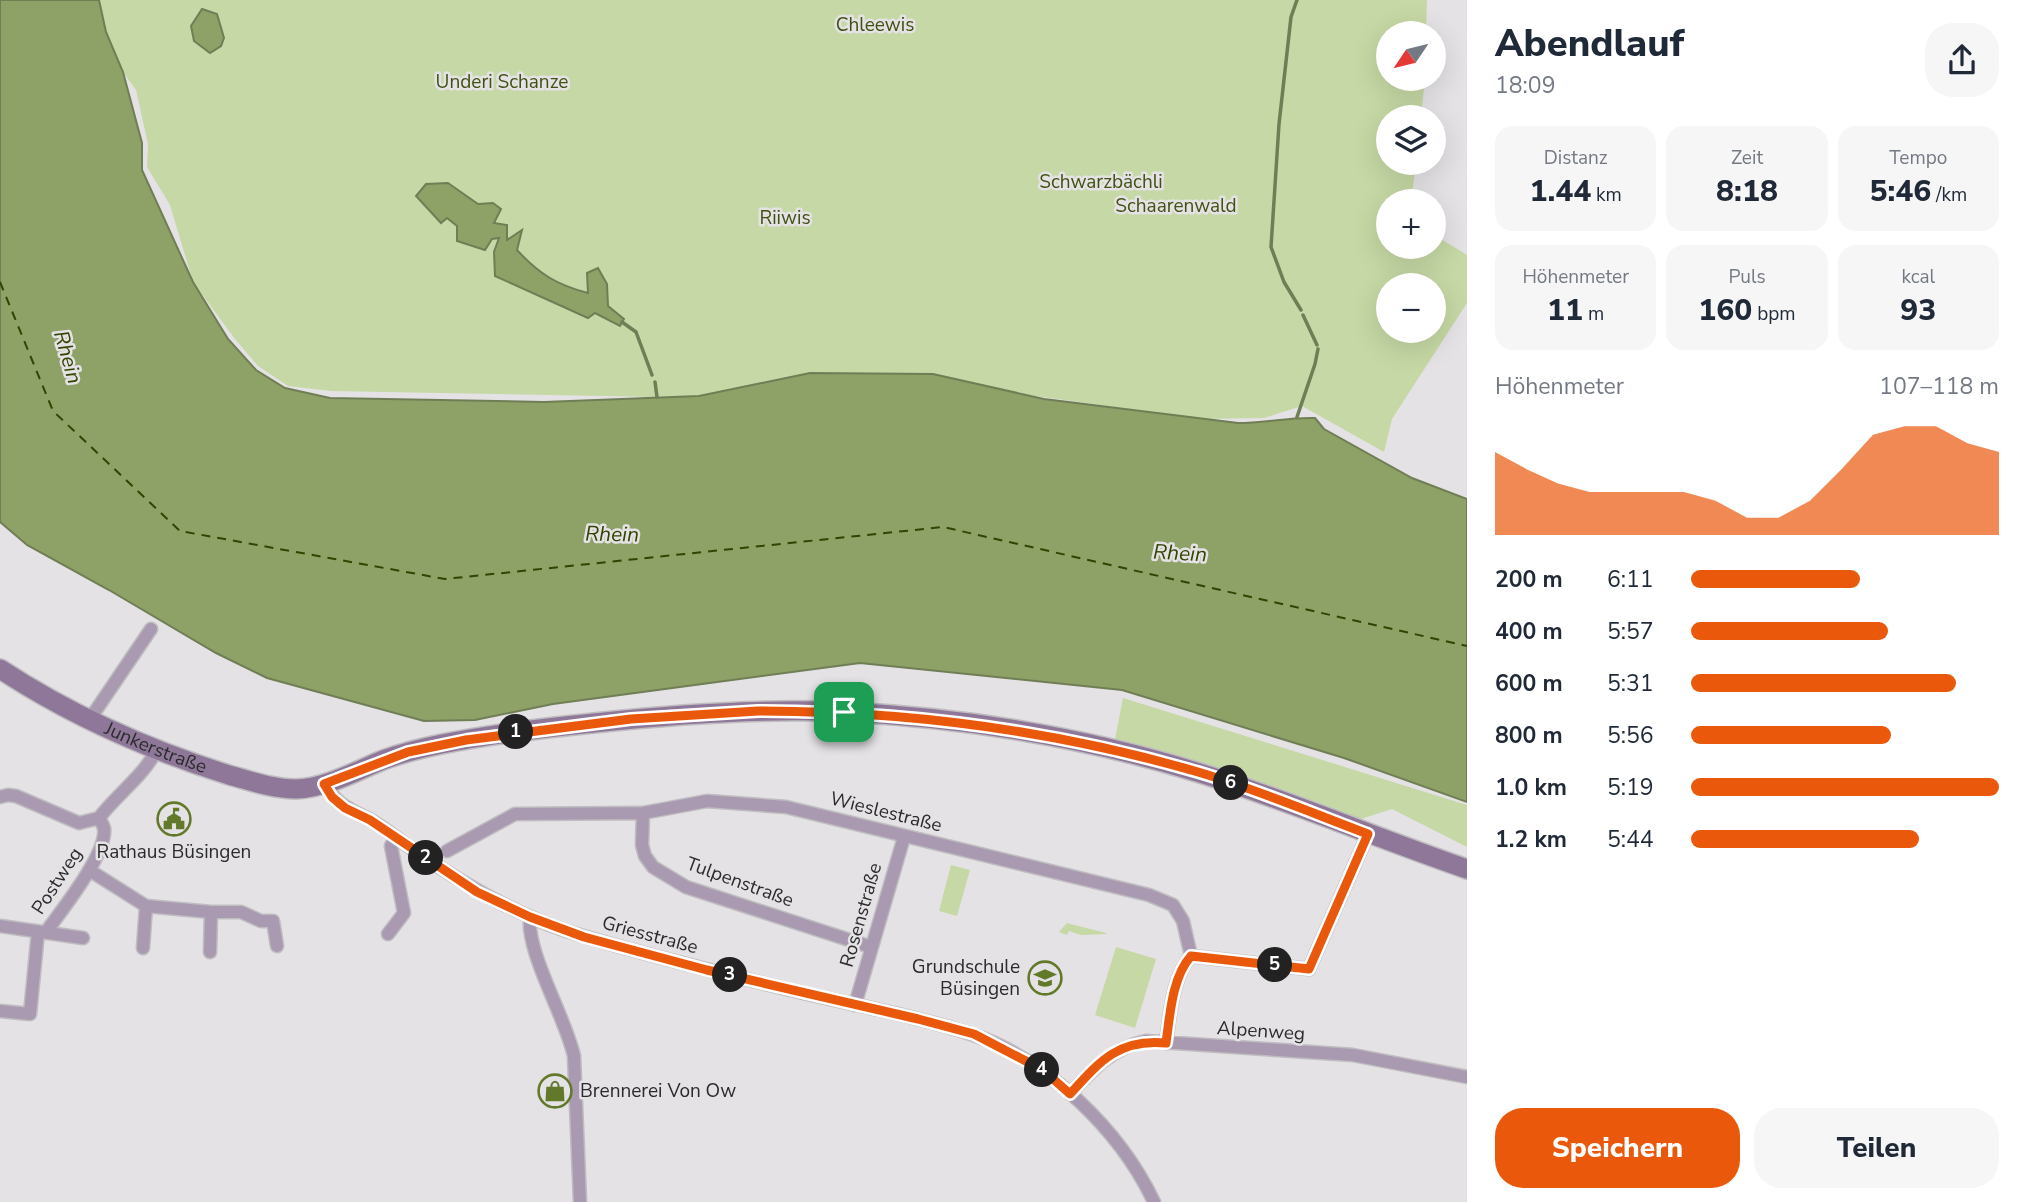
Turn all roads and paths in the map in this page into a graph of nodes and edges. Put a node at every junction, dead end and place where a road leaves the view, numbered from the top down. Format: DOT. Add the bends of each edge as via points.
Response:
graph roads {
  1 [pos="151,629"];
  2 [pos="0,669"];
  3 [pos="90,719"];
  4 [pos="157,749"];
  5 [pos="324,784"];
  6 [pos="0,797"];
  7 [pos="643,813"];
  8 [pos="99,818"];
  9 [pos="1368,834"];
  10 [pos="396,837"];
  11 [pos="904,837"];
  12 [pos="447,850"];
  13 [pos="1467,869"];
  14 [pos="89,870"];
  15 [pos="146,906"];
  16 [pos="211,912"];
  17 [pos="530,917"];
  18 [pos="0,926"];
  19 [pos="42,932"];
  20 [pos="388,934"];
  21 [pos="83,938"];
  22 [pos="277,946"];
  23 [pos="871,947"];
  24 [pos="143,948"];
  25 [pos="210,952"];
  26 [pos="1191,956"];
  27 [pos="855,1005"];
  28 [pos="0,1011"];
  29 [pos="1166,1043"];
  30 [pos="1467,1077"];
  31 [pos="1070,1094"];
  32 [pos="580,1202"];
  33 [pos="1154,1202"];
  1 -- 3 [label="street"];
  2 -- 3 [label="main road, Junkerstraße"];
  3 -- 4 [label="main road, Junkerstraße"];
  4 -- 5 [label="main road, Junkerstraße" via="259,784 299,789"];
  4 -- 8 [label="street"];
  5 -- 9 [label="main road, Junkerstraße" via="408,752 505,733 701,713 844,712 981,724 1107,747 1200,773"];
  5 -- 10 [label="street, Griesstraße" via="338,803"];
  6 -- 8 [label="street" via="16,796 79,823"];
  7 -- 11 [label="street, Wieslestraße" via="707,801 786,807"];
  7 -- 12 [label="street, Wieslestraße" via="516,814"];
  7 -- 23 [label="street, Tulpenstraße" via="645,856 653,867 686,887"];
  8 -- 14 [label="street, Postweg" via="104,828 101,848"];
  9 -- 13 [label="main road, Junkerstraße"];
  9 -- 26 [label="street" via="1309,969"];
  10 -- 17 [label="street, Griesstraße" via="477,892"];
  10 -- 20 [label="street" via="391,846 404,913"];
  11 -- 23 [label="street, Rosenstraße"];
  11 -- 26 [label="street, Wieslestraße" via="1149,895 1173,905 1184,921"];
  14 -- 15 [label="street"];
  14 -- 19 [label="street, Postweg"];
  15 -- 16 [label="street"];
  15 -- 24 [label="street"];
  16 -- 22 [label="street" via="241,912 261,922 274,921"];
  16 -- 25 [label="street"];
  17 -- 27 [label="street, Griesstraße" via="584,937"];
  17 -- 32 [label="street" via="531,940 574,1056"];
  18 -- 19 [label="street"];
  19 -- 21 [label="street"];
  19 -- 28 [label="street" via="30,1014"];
  23 -- 27 [label="street, Rosenstraße"];
  26 -- 29 [label="street" via="1183,965"];
  27 -- 31 [label="street, Griesstraße" via="974,1034 1043,1070"];
  29 -- 30 [label="street, Alpenweg" via="1353,1055"];
  29 -- 31 [label="street, Alpenweg" via="1146,1041 1119,1049"];
  31 -- 33 [label="street, Griesstraße" via="1128,1157"];
}
